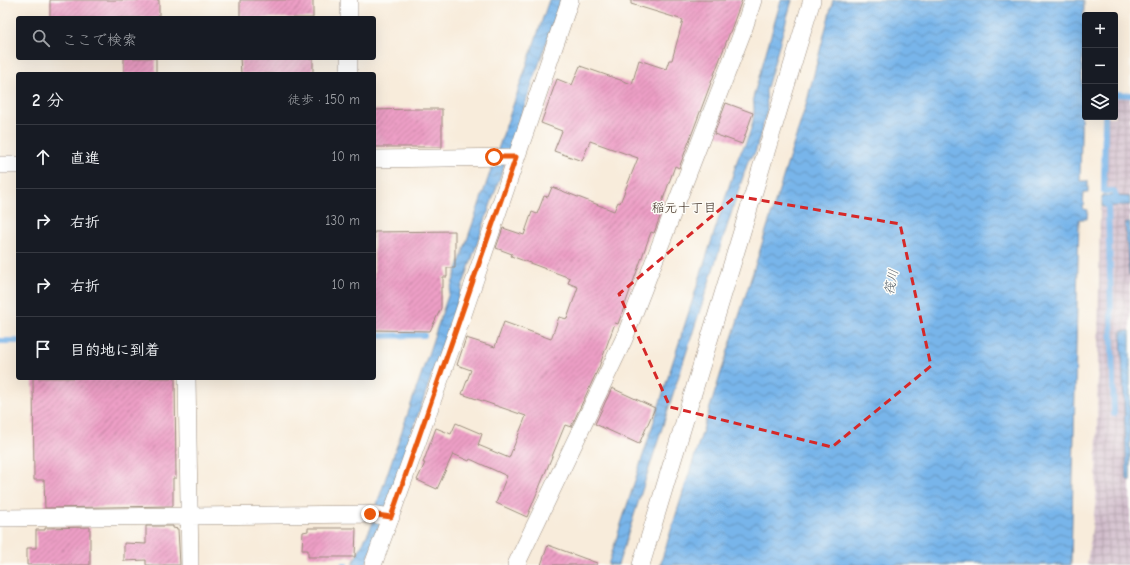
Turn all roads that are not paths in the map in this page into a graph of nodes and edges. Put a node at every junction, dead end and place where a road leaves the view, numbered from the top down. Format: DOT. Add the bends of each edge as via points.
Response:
graph roads {
  1 [pos="349,0"];
  2 [pos="570,0"];
  3 [pos="753,0"];
  4 [pos="812,0"];
  5 [pos="349,16"];
  6 [pos="349,60"];
  7 [pos="350,72"];
  8 [pos="514,157"];
  9 [pos="376,159"];
  10 [pos="0,165"];
  11 [pos="16,165"];
  12 [pos="187,380"];
  13 [pos="382,516"];
  14 [pos="189,517"];
  15 [pos="0,518"];
  16 [pos="190,565"];
  17 [pos="373,565"];
  18 [pos="516,565"];
  19 [pos="641,565"];
  1 -- 5 [label="street"];
  2 -- 8 [label="street"];
  3 -- 18 [label="street" via="624,339"];
  4 -- 19 [label="street"];
  6 -- 7 [label="street"];
  8 -- 9 [label="street"];
  8 -- 13 [label="street"];
  10 -- 11 [label="street"];
  12 -- 14 [label="street"];
  13 -- 14 [label="street"];
  13 -- 17 [label="street"];
  14 -- 15 [label="street"];
  14 -- 16 [label="street"];
}
